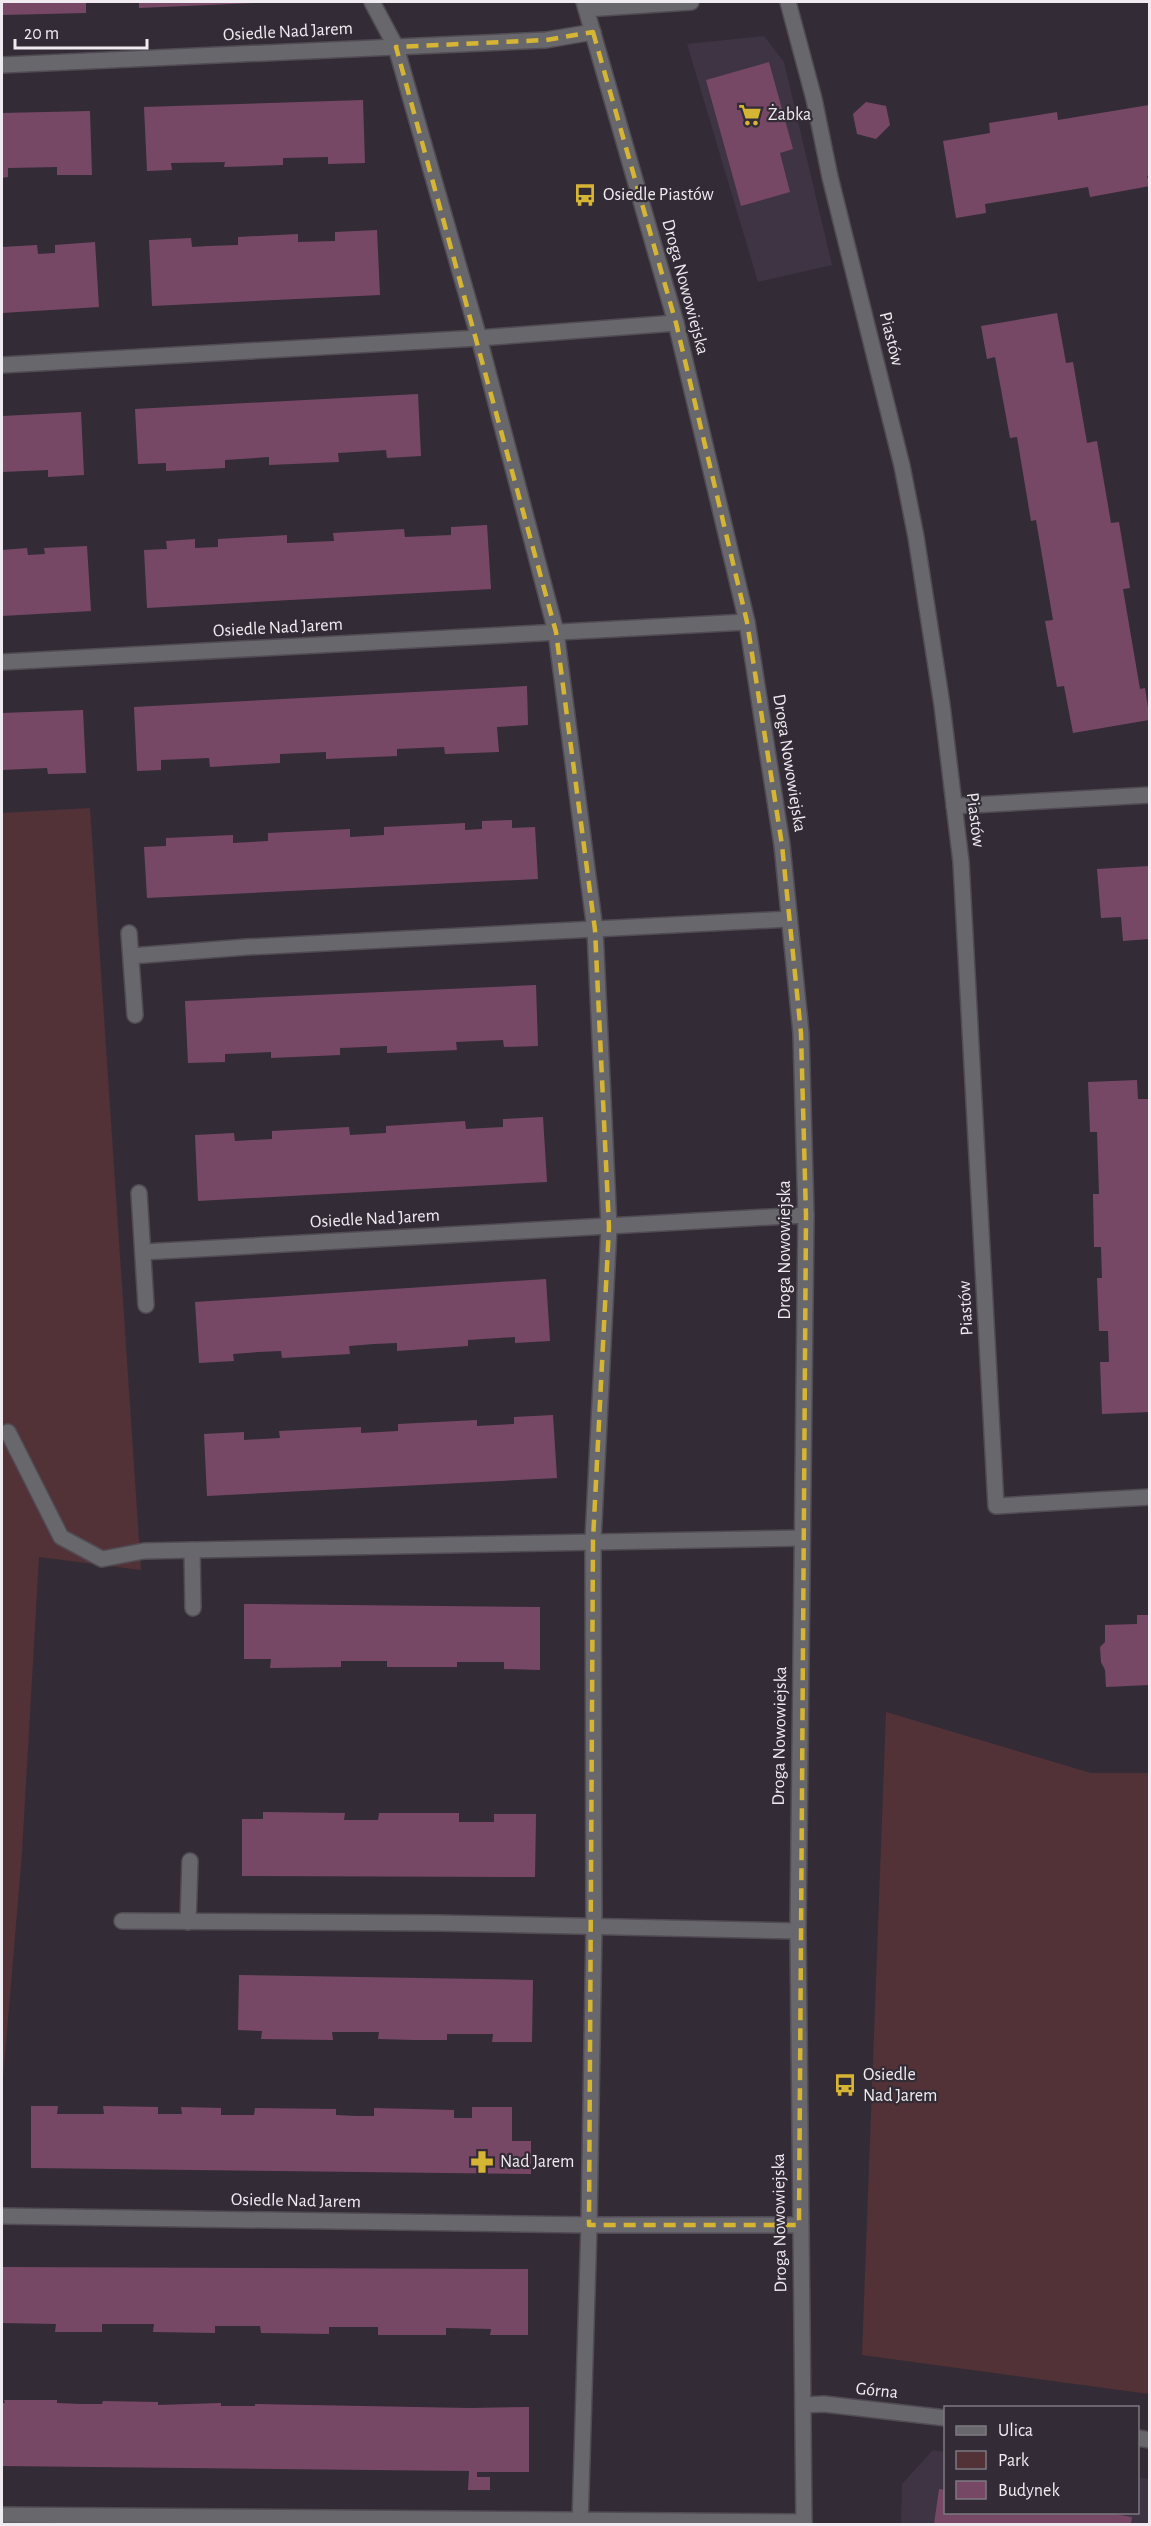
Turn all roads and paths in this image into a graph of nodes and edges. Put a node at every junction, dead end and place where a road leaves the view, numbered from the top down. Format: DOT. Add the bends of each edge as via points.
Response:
graph roads {
  1 [pos="372,2"];
  2 [pos="691,2"];
  3 [pos="788,2"];
  4 [pos="585,5"];
  5 [pos="593,32"];
  6 [pos="396,47"];
  7 [pos="2,65"];
  8 [pos="676,324"];
  9 [pos="479,338"];
  10 [pos="2,365"];
  11 [pos="747,622"];
  12 [pos="556,632"];
  13 [pos="2,662"];
  14 [pos="1149,795"];
  15 [pos="954,806"];
  16 [pos="789,919"];
  17 [pos="595,930"];
  18 [pos="129,933"];
  19 [pos="131,956"];
  20 [pos="135,1015"];
  21 [pos="139,1193"];
  22 [pos="807,1215"];
  23 [pos="609,1227"];
  24 [pos="143,1252"];
  25 [pos="146,1305"];
  26 [pos="8,1432"];
  27 [pos="1149,1497"];
  28 [pos="802,1538"];
  29 [pos="593,1540"];
  30 [pos="192,1550"];
  31 [pos="194,1608"];
  32 [pos="190,1861"];
  33 [pos="122,1921"];
  34 [pos="188,1922"];
  35 [pos="594,1926"];
  36 [pos="798,1931"];
  37 [pos="2,2216"];
  38 [pos="589,2225"];
  39 [pos="799,2225"];
  40 [pos="804,2405"];
  41 [pos="944,2418"];
  42 [pos="2,2515"];
  43 [pos="580,2523"];
  44 [pos="804,2524"];
  1 -- 6 [label="street, Osiedle Nad Jarem"];
  2 -- 4 [label="street"];
  3 -- 15 [label="street, Piastów" via="902,466 916,537"];
  4 -- 5 [label="street, Droga Nowowiejska"];
  5 -- 6 [label="street, Osiedle Nad Jarem" via="546,40"];
  5 -- 8 [label="street, Droga Nowowiejska"];
  6 -- 7 [label="street, Osiedle Nad Jarem"];
  6 -- 9 [label="street, Osiedle Nad Jarem"];
  8 -- 9 [label="street"];
  8 -- 11 [label="street, Droga Nowowiejska"];
  9 -- 10 [label="street"];
  9 -- 12 [label="street, Osiedle Nad Jarem"];
  11 -- 12 [label="street, Osiedle Nad Jarem"];
  11 -- 16 [label="street, Droga Nowowiejska" via="782,845"];
  12 -- 13 [label="street, Osiedle Nad Jarem"];
  12 -- 17 [label="street, Osiedle Nad Jarem"];
  14 -- 15 [label="street"];
  15 -- 27 [label="street, Piastów" via="961,862 996,1506"];
  16 -- 17 [label="street"];
  16 -- 22 [label="street, Droga Nowowiejska" via="801,1033"];
  17 -- 19 [label="street"];
  17 -- 23 [label="street, Osiedle Nad Jarem"];
  18 -- 19 [label="street"];
  19 -- 20 [label="street"];
  21 -- 24 [label="street"];
  22 -- 23 [label="street, Osiedle Nad Jarem"];
  22 -- 28 [label="street, Droga Nowowiejska"];
  23 -- 24 [label="street, Osiedle Nad Jarem"];
  23 -- 29 [label="street, Osiedle Nad Jarem"];
  24 -- 25 [label="street"];
  26 -- 30 [label="street" via="61,1537 102,1559 144,1551"];
  28 -- 29 [label="street"];
  28 -- 36 [label="street, Droga Nowowiejska"];
  29 -- 30 [label="street"];
  29 -- 35 [label="street, Osiedle Nad Jarem"];
  30 -- 31 [label="street"];
  32 -- 34 [label="street"];
  33 -- 34 [label="street"];
  34 -- 35 [label="street"];
  35 -- 36 [label="street"];
  35 -- 38 [label="street, Osiedle Nad Jarem"];
  36 -- 39 [label="street, Droga Nowowiejska"];
  37 -- 38 [label="street, Osiedle Nad Jarem"];
  38 -- 39 [label="street, Osiedle Nad Jarem"];
  38 -- 43 [label="street, Osiedle Nad Jarem"];
  39 -- 40 [label="street, Droga Nowowiejska"];
  40 -- 41 [label="street, Górna"];
  40 -- 44 [label="street, Droga Nowowiejska"];
  42 -- 43 [label="street"];
  43 -- 44 [label="street"];
}
